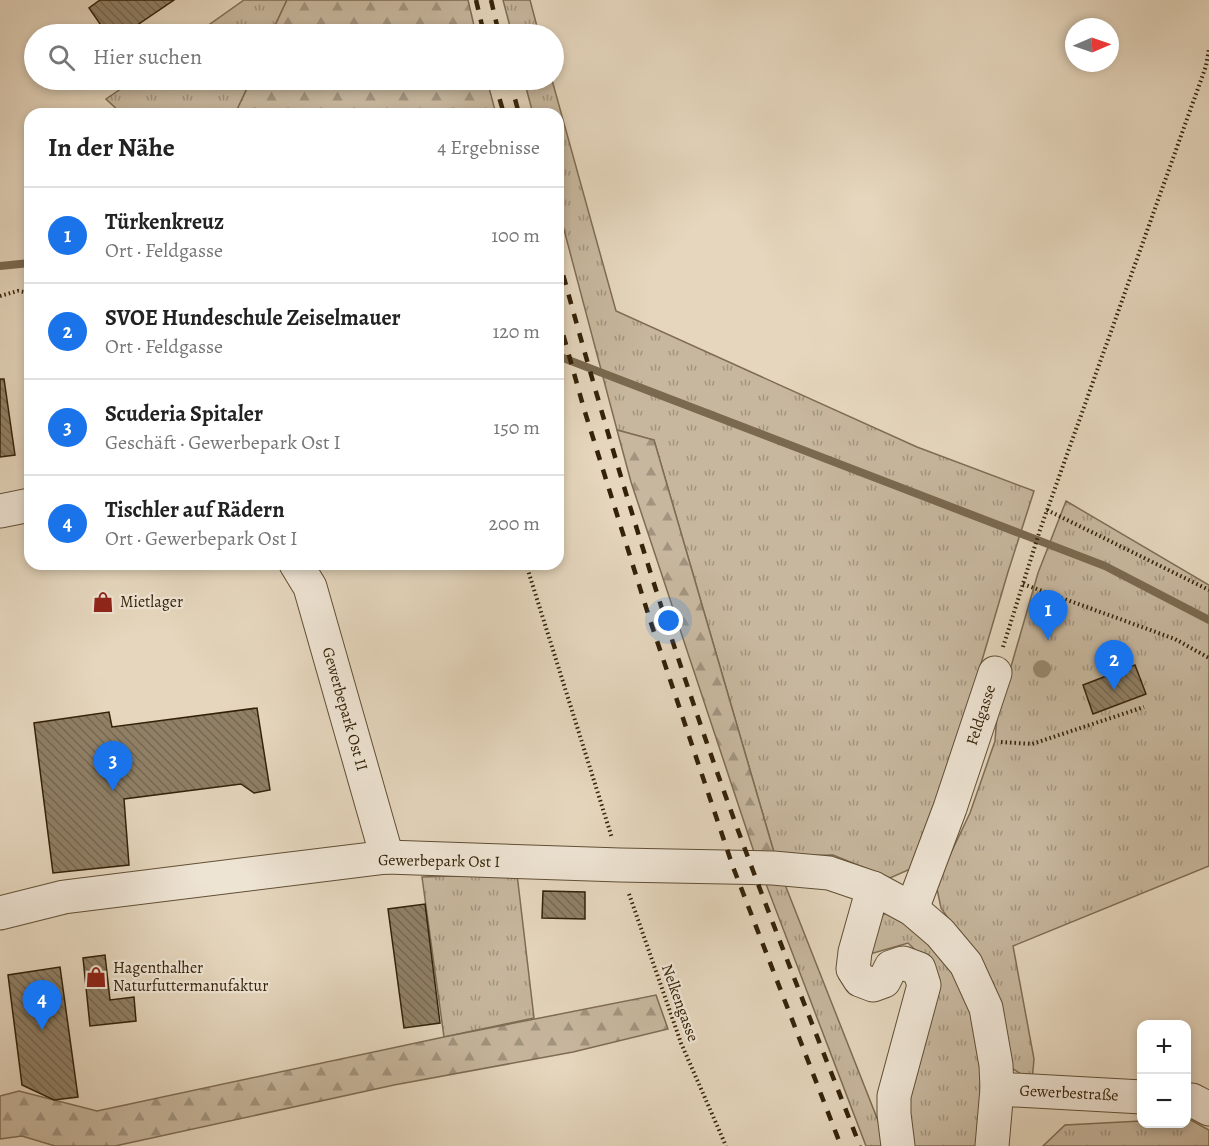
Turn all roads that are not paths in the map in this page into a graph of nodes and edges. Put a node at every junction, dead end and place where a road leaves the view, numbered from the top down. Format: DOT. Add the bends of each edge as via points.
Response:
graph roads {
  1 [pos="24,506"];
  2 [pos="0,511"];
  3 [pos="300,570"];
  4 [pos="995,673"];
  5 [pos="387,857"];
  6 [pos="873,888"];
  7 [pos="912,909"];
  8 [pos="0,913"];
  9 [pos="998,1089"];
  10 [pos="1137,1097"];
  11 [pos="1191,1100"];
  12 [pos="1209,1109"];
  13 [pos="898,1146"];
  14 [pos="992,1146"];
  1 -- 2 [label="street"];
  3 -- 5 [label="street, Gewerbepark Ost II" via="310,587"];
  4 -- 7 [label="street, Feldgasse"];
  5 -- 6 [label="street, Gewerbepark Ost I" via="773,868 829,873"];
  5 -- 8 [label="street, Gewerbepark Ost I" via="64,897"];
  6 -- 7 [label="street, Gewerbepark Ost I"];
  6 -- 13 [label="street" via="853,969 860,980 873,986 884,981 891,967 903,963 919,969 924,985 894,1096"];
  7 -- 9 [label="street, Gewerbepark Ost I" via="940,933 966,964 986,1008"];
  9 -- 10 [label="street, Gewerbestraße"];
  9 -- 14 [label="street, Gewerbepark Ost I"];
  11 -- 12 [label="street"];
}
